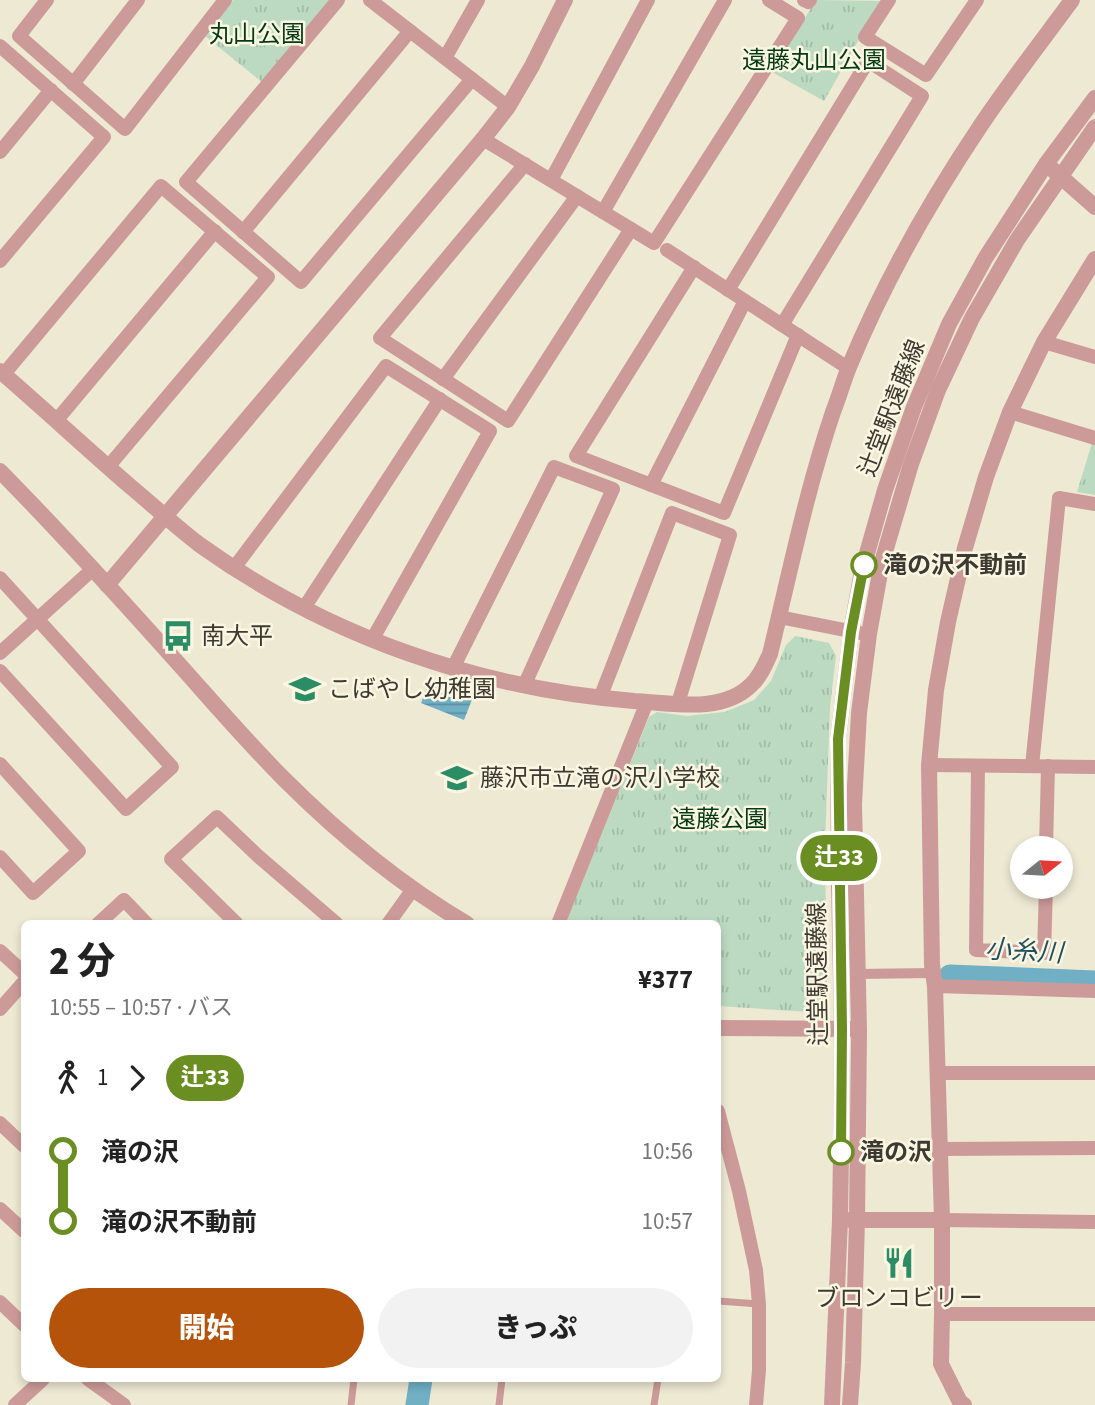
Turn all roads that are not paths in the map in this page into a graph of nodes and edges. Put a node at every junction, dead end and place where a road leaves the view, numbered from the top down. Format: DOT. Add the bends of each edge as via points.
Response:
graph roads {
  1 [pos="47,0"];
  2 [pos="138,0"];
  3 [pos="225,0"];
  4 [pos="338,0"];
  5 [pos="370,0"];
  6 [pos="478,0"];
  7 [pos="565,0"];
  8 [pos="648,0"];
  9 [pos="725,0"];
  10 [pos="769,0"];
  11 [pos="889,0"];
  12 [pos="977,0"];
  13 [pos="1072,0"];
  14 [pos="389,6"];
  15 [pos="410,31"];
  16 [pos="0,46"];
  17 [pos="445,58"];
  18 [pos="472,79"];
  19 [pos="73,84"];
  20 [pos="51,90"];
  21 [pos="1095,98"];
  22 [pos="508,107"];
  23 [pos="1095,127"];
  24 [pos="483,139"];
  25 [pos="0,152"];
  26 [pos="525,164"];
  27 [pos="1046,164"];
  28 [pos="1060,176"];
  29 [pos="551,180"];
  30 [pos="577,196"];
  31 [pos="1095,207"];
  32 [pos="603,212"];
  33 [pos="631,229"];
  34 [pos="215,231"];
  35 [pos="243,232"];
  36 [pos="667,250"];
  37 [pos="1095,259"];
  38 [pos="0,261"];
  39 [pos="694,267"];
  40 [pos="1090,277"];
  41 [pos="728,290"];
  42 [pos="745,301"];
  43 [pos="782,325"];
  44 [pos="798,335"];
  45 [pos="1044,342"];
  46 [pos="1095,357"];
  47 [pos="848,368"];
  48 [pos="2,372"];
  49 [pos="443,379"];
  50 [pos="440,399"];
  51 [pos="1010,412"];
  52 [pos="56,421"];
  53 [pos="1095,438"];
  54 [pos="108,467"];
  55 [pos="0,471"];
  56 [pos="651,485"];
  57 [pos="1095,504"];
  58 [pos="166,517"];
  59 [pos="234,568"];
  60 [pos="93,569"];
  61 [pos="0,578"];
  62 [pos="107,585"];
  63 [pos="304,608"];
  64 [pos="779,617"];
  65 [pos="37,619"];
  66 [pos="851,632"];
  67 [pos="869,634"];
  68 [pos="372,640"];
  69 [pos="0,653"];
  70 [pos="453,668"];
  71 [pos="0,671"];
  72 [pos="524,686"];
  73 [pos="600,698"];
  74 [pos="647,702"];
  75 [pos="678,703"];
  76 [pos="0,764"];
  77 [pos="929,765"];
  78 [pos="978,766"];
  79 [pos="1032,766"];
  80 [pos="1048,766"];
  81 [pos="1095,767"];
  82 [pos="1046,836"];
  83 [pos="0,857"];
  84 [pos="413,889"];
  85 [pos="1046,900"];
  86 [pos="102,920"];
  87 [pos="143,920"];
  88 [pos="233,920"];
  89 [pos="332,920"];
  90 [pos="391,920"];
  91 [pos="461,920"];
  92 [pos="560,920"];
  93 [pos="0,951"];
  94 [pos="21,970"];
  95 [pos="857,974"];
  96 [pos="934,979"];
  97 [pos="21,985"];
  98 [pos="1095,991"];
  99 [pos="0,1009"];
  100 [pos="721,1028"];
  101 [pos="842,1029"];
  102 [pos="859,1030"];
  103 [pos="937,1073"];
  104 [pos="1095,1073"];
  105 [pos="721,1122"];
  106 [pos="0,1123"];
  107 [pos="21,1143"];
  108 [pos="1095,1148"];
  109 [pos="940,1149"];
  110 [pos="0,1209"];
  111 [pos="840,1220"];
  112 [pos="857,1220"];
  113 [pos="942,1220"];
  114 [pos="1095,1222"];
  115 [pos="21,1228"];
  116 [pos="721,1301"];
  117 [pos="0,1302"];
  118 [pos="759,1304"];
  119 [pos="942,1314"];
  120 [pos="1095,1314"];
  121 [pos="21,1322"];
  122 [pos="40,1382"];
  123 [pos="92,1382"];
  124 [pos="354,1382"];
  125 [pos="502,1382"];
  126 [pos="658,1382"];
  127 [pos="15,1405"];
  128 [pos="124,1405"];
  129 [pos="351,1405"];
  130 [pos="499,1405"];
  131 [pos="654,1405"];
  132 [pos="756,1405"];
  133 [pos="832,1405"];
  134 [pos="850,1405"];
  135 [pos="964,1405"];
  1 -- 19 [label="street" via="19,36"];
  2 -- 19 [label="street"];
  3 -- 19 [label="street" via="125,129"];
  4 -- 35 [label="street" via="186,182"];
  5 -- 14 [label="street"];
  6 -- 17 [label="street"];
  7 -- 22 [label="street"];
  8 -- 29 [label="street"];
  9 -- 32 [label="street"];
  10 -- 33 [label="street" via="798,18 654,243"];
  11 -- 12 [label="street" via="865,37 926,75"];
  13 -- 47 [label="street" via="946,179"];
  14 -- 15 [label="street"];
  15 -- 17 [label="street"];
  15 -- 35 [label="street"];
  16 -- 20 [label="street"];
  17 -- 18 [label="street"];
  18 -- 22 [label="street"];
  18 -- 35 [label="street" via="301,282"];
  20 -- 25 [label="street"];
  20 -- 38 [label="street" via="104,137"];
  21 -- 27 [label="street, 辻堂駅遠藤線"];
  22 -- 24 [label="street"];
  23 -- 28 [label="street, 辻堂駅遠藤線"];
  24 -- 26 [label="street"];
  24 -- 58 [label="street"];
  26 -- 29 [label="street"];
  26 -- 49 [label="street" via="380,338"];
  27 -- 28 [label="street"];
  27 -- 66 [label="street, 辻堂駅遠藤線" via="961,301 914,407 884,490"];
  28 -- 31 [label="street"];
  28 -- 67 [label="street, 辻堂駅遠藤線" via="972,318 938,390 882,562"];
  29 -- 30 [label="street"];
  30 -- 32 [label="street"];
  30 -- 49 [label="street"];
  32 -- 33 [label="street"];
  33 -- 49 [label="street" via="508,421"];
  34 -- 48 [label="street" via="161,186"];
  34 -- 52 [label="street"];
  34 -- 54 [label="street" via="268,277"];
  36 -- 39 [label="street"];
  37 -- 40 [label="street"];
  39 -- 41 [label="street"];
  39 -- 56 [label="street" via="576,456"];
  40 -- 45 [label="street"];
  41 -- 42 [label="street"];
  41 -- 43 [label="street" via="868,61 922,96"];
  42 -- 43 [label="street"];
  42 -- 56 [label="street"];
  43 -- 44 [label="street"];
  44 -- 47 [label="street"];
  44 -- 56 [label="street" via="724,513"];
  45 -- 46 [label="street"];
  45 -- 51 [label="street"];
  47 -- 64 [label="street" via="805,505"];
  48 -- 52 [label="street"];
  50 -- 59 [label="street" via="386,366"];
  50 -- 63 [label="street"];
  50 -- 68 [label="street" via="490,431"];
  51 -- 53 [label="street"];
  51 -- 77 [label="street" via="965,548 948,622"];
  52 -- 54 [label="street"];
  54 -- 58 [label="street"];
  55 -- 60 [label="street"];
  57 -- 79 [label="street" via="1059,498"];
  58 -- 59 [label="street"];
  58 -- 62 [label="street"];
  59 -- 63 [label="street"];
  60 -- 62 [label="street"];
  60 -- 65 [label="street"];
  61 -- 65 [label="street"];
  62 -- 84 [label="street" via="285,780"];
  63 -- 68 [label="street"];
  64 -- 66 [label="street"];
  64 -- 75 [label="street" via="770,654 751,685 720,703"];
  65 -- 69 [label="street"];
  65 -- 71 [label="street" via="172,767 126,808"];
  66 -- 67 [label="street"];
  66 -- 101 [label="street, 辻堂駅遠藤線" via="838,739"];
  67 -- 95 [label="street, 辻堂駅遠藤線" via="854,804"];
  68 -- 70 [label="street"];
  70 -- 72 [label="street"];
  70 -- 72 [label="street" via="554,467 613,489"];
  72 -- 73 [label="street"];
  73 -- 74 [label="street"];
  73 -- 75 [label="street" via="672,513 730,535"];
  74 -- 75 [label="street"];
  74 -- 92 [label="street"];
  76 -- 83 [label="street" via="79,851 33,893"];
  77 -- 78 [label="street"];
  77 -- 96 [label="street"];
  78 -- 79 [label="street"];
  78 -- 85 [label="street" via="976,950 1044,953"];
  79 -- 80 [label="street"];
  80 -- 81 [label="street"];
  80 -- 82 [label="street"];
  84 -- 90 [label="street"];
  84 -- 91 [label="street"];
  86 -- 87 [label="street" via="124,900"];
  88 -- 89 [label="street" via="171,859 217,817"];
  93 -- 94 [label="street"];
  95 -- 96 [label="street"];
  95 -- 102 [label="street, 辻堂駅遠藤線"];
  96 -- 98 [label="street"];
  96 -- 103 [label="street"];
  97 -- 99 [label="street"];
  100 -- 101 [label="street"];
  101 -- 102 [label="street"];
  101 -- 111 [label="street, 辻堂駅遠藤線"];
  102 -- 112 [label="street, 辻堂駅遠藤線"];
  103 -- 104 [label="street"];
  103 -- 109 [label="street"];
  105 -- 118 [label="street" via="753,1257"];
  106 -- 107 [label="street"];
  108 -- 109 [label="street"];
  109 -- 113 [label="street"];
  110 -- 115 [label="street"];
  111 -- 112 [label="street"];
  111 -- 133 [label="street, 辻堂駅遠藤線"];
  112 -- 113 [label="street"];
  112 -- 134 [label="street, 辻堂駅遠藤線"];
  113 -- 114 [label="street"];
  113 -- 119 [label="street"];
  116 -- 118 [label="lane"];
  117 -- 121 [label="street"];
  118 -- 132 [label="street"];
  119 -- 120 [label="street"];
  119 -- 135 [label="street" via="941,1364"];
  122 -- 127 [label="street"];
  123 -- 128 [label="street"];
  124 -- 129 [label="lane"];
  125 -- 130 [label="lane"];
  126 -- 131 [label="lane"];
}
